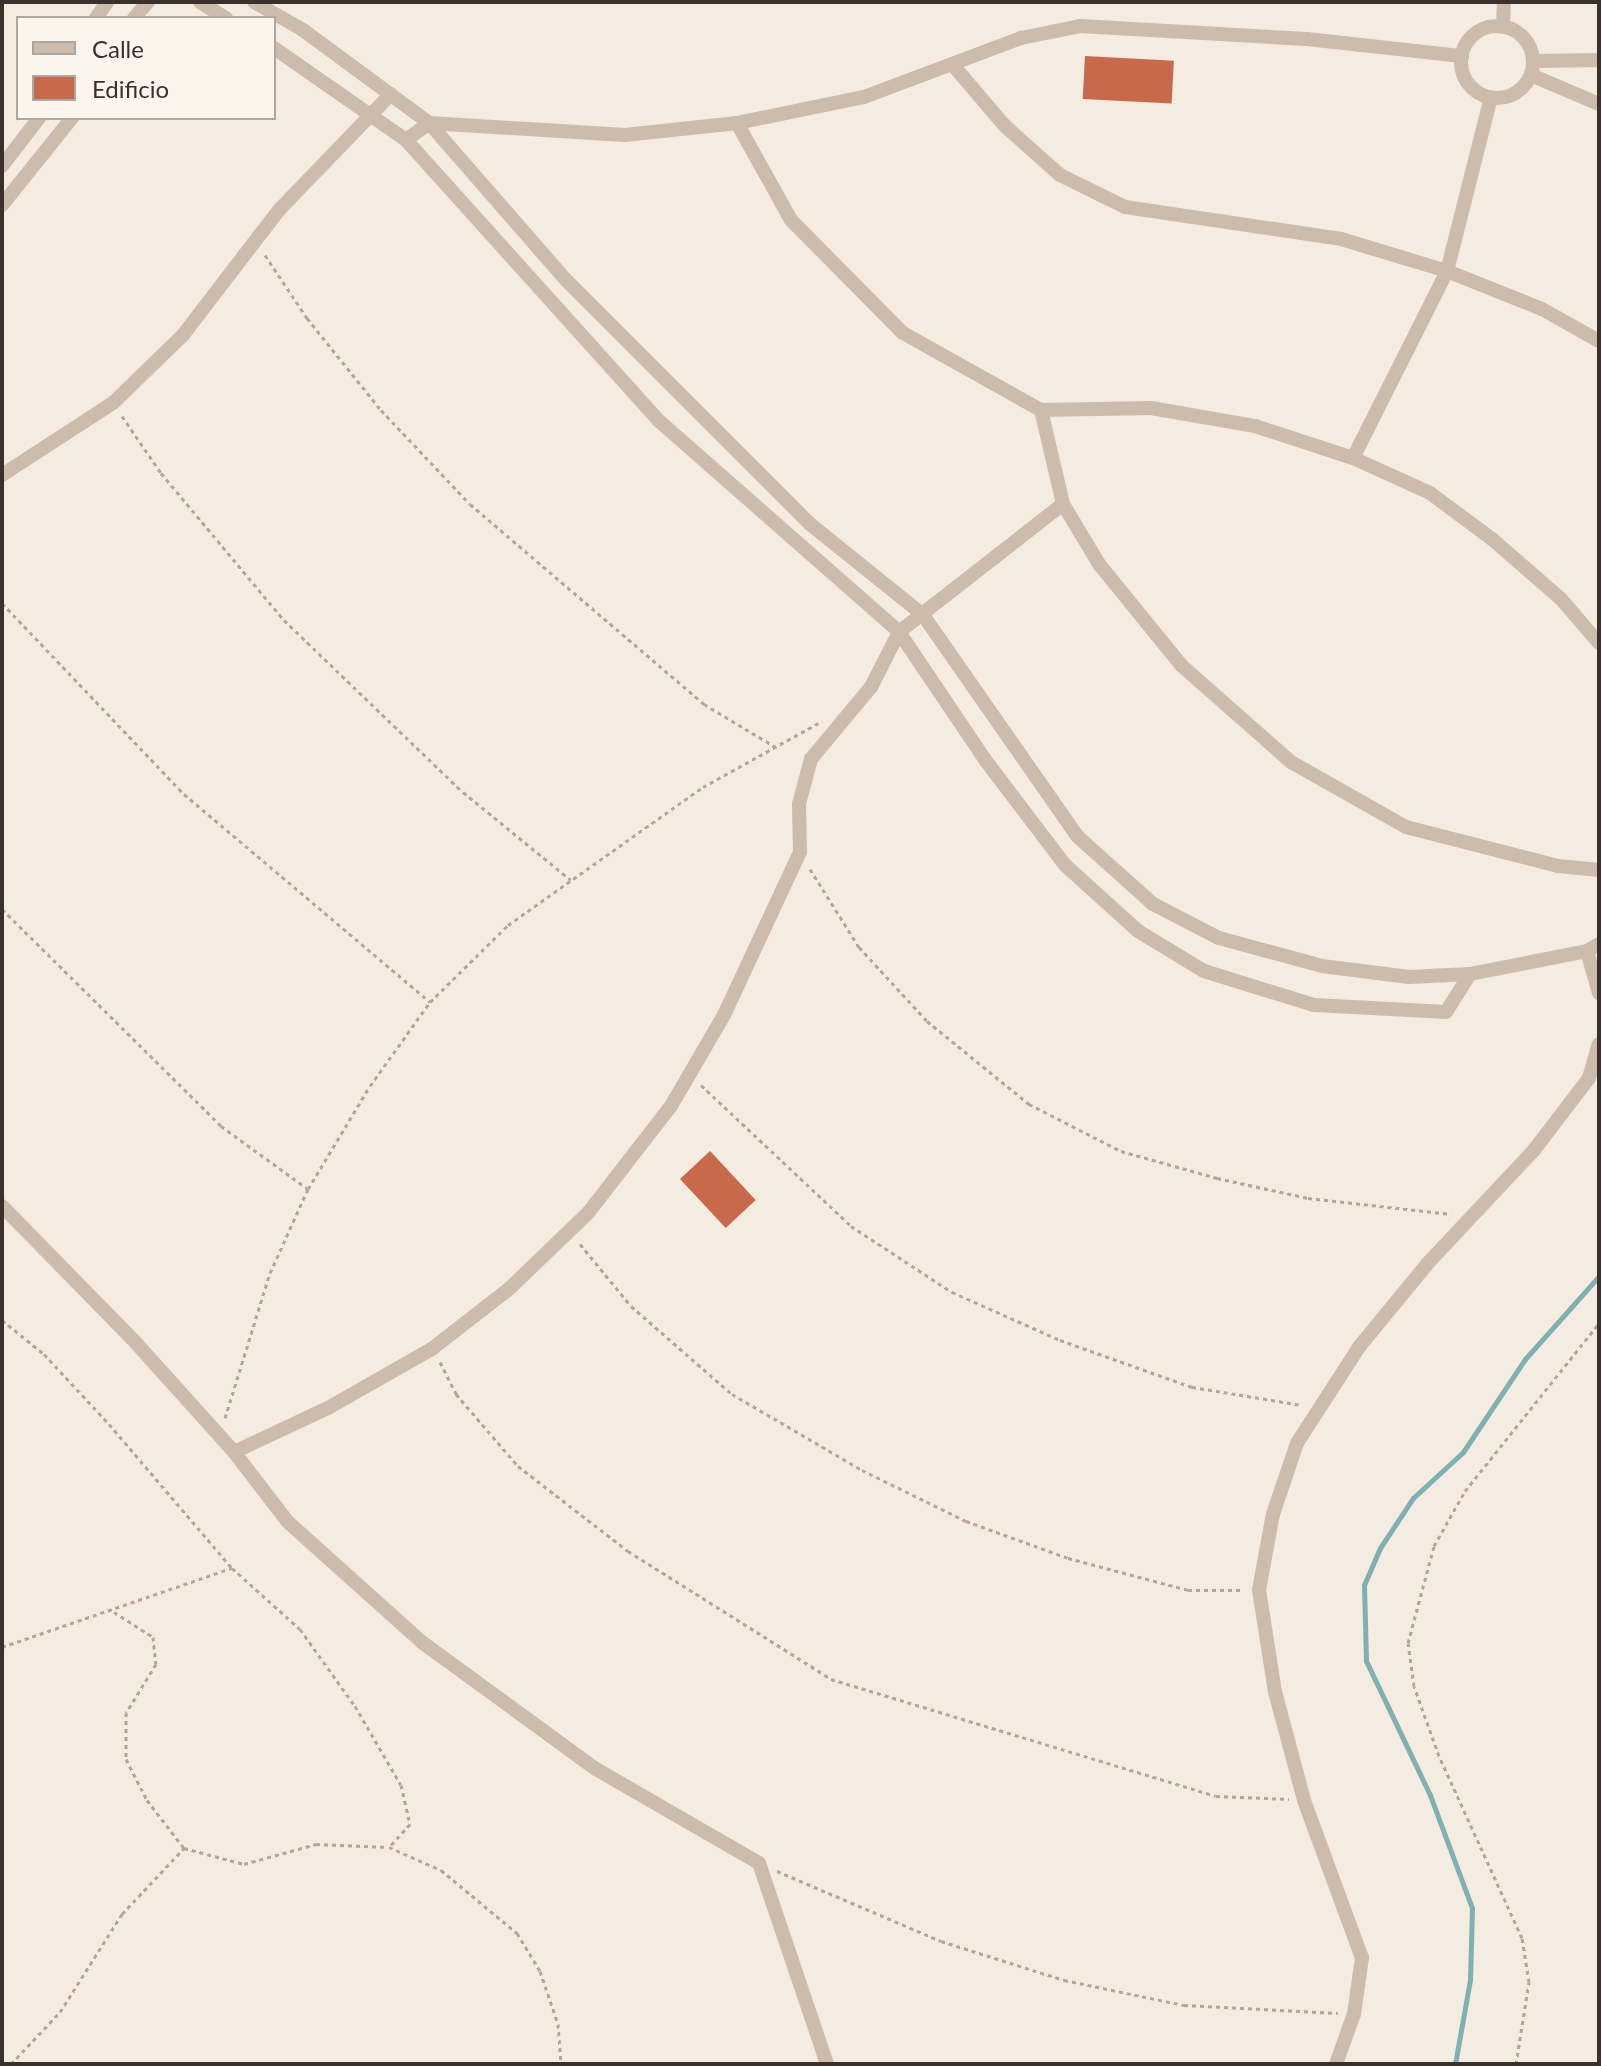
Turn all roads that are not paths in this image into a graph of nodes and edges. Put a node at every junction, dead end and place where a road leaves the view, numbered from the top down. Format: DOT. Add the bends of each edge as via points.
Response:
graph roads {
  1 [pos="200,2"];
  2 [pos="254,2"];
  3 [pos="1504,2"];
  4 [pos="223,16"];
  5 [pos="1503,27"];
  6 [pos="276,49"];
  7 [pos="1462,56"];
  8 [pos="1599,60"];
  9 [pos="952,64"];
  10 [pos="1532,68"];
  11 [pos="391,94"];
  12 [pos="1491,97"];
  13 [pos="1599,104"];
  14 [pos="369,112"];
  15 [pos="37,120"];
  16 [pos="70,120"];
  17 [pos="429,123"];
  18 [pos="737,123"];
  19 [pos="406,140"];
  20 [pos="2,166"];
  21 [pos="2,205"];
  22 [pos="1447,271"];
  23 [pos="1599,341"];
  24 [pos="1041,410"];
  25 [pos="1353,458"];
  26 [pos="2,475"];
  27 [pos="1063,504"];
  28 [pos="923,615"];
  29 [pos="899,632"];
  30 [pos="1599,643"];
  31 [pos="1599,870"];
  32 [pos="1593,948"];
  33 [pos="1470,974"];
  34 [pos="1599,993"];
  35 [pos="1599,1044"];
  36 [pos="2,1206"];
  37 [pos="234,1452"];
  38 [pos="827,2064"];
  39 [pos="1336,2064"];
  1 -- 4 [label="street"];
  2 -- 11 [label="street" via="303,30"];
  3 -- 5 [label="street"];
  5 -- 7 [label="street" via="1477,33"];
  5 -- 10 [label="street" via="1524,39"];
  6 -- 14 [label="street"];
  7 -- 9 [label="street" via="1307,39 1080,26 1021,38"];
  7 -- 12 [label="street" via="1468,83"];
  8 -- 10 [label="street"];
  9 -- 18 [label="street" via="864,97"];
  9 -- 22 [label="street" via="1005,126 1060,175 1125,207 1341,239"];
  10 -- 12 [label="street" via="1515,93"];
  10 -- 13 [label="street"];
  11 -- 14 [label="street"];
  11 -- 17 [label="street"];
  12 -- 22 [label="street"];
  14 -- 19 [label="street"];
  14 -- 26 [label="street" via="183,335 113,403"];
  15 -- 20 [label="street"];
  16 -- 21 [label="street"];
  17 -- 18 [label="street" via="625,135"];
  17 -- 19 [label="street"];
  17 -- 28 [label="street" via="566,280 810,524"];
  18 -- 24 [label="street" via="791,220 903,333"];
  19 -- 29 [label="street" via="658,420"];
  22 -- 23 [label="street" via="1542,309"];
  22 -- 25 [label="street"];
  24 -- 25 [label="street" via="1151,408 1255,426"];
  24 -- 27 [label="street"];
  25 -- 30 [label="street" via="1430,493 1492,539 1561,599"];
  27 -- 28 [label="street"];
  27 -- 31 [label="street" via="1099,564 1181,665 1291,762 1406,827 1558,866"];
  28 -- 29 [label="street"];
  28 -- 33 [label="street" via="1077,836 1153,904 1219,938 1322,966 1409,977"];
  29 -- 33 [label="street" via="1065,865 1138,931 1204,971 1314,1005 1446,1012"];
  29 -- 37 [label="street" via="871,687 811,759 799,804 800,852 724,1015 671,1106 570,1231 510,1288 433,1348 328,1408"];
  32 -- 33 [label="street"];
  32 -- 34 [label="street"];
  35 -- 39 [label="street" via="1589,1078 1534,1150 1359,1347 1297,1443 1273,1514 1259,1590 1275,1692 1304,1800 1362,1958 1354,2014"];
  36 -- 37 [label="street"];
  37 -- 38 [label="street" via="288,1522 423,1643 596,1769 759,1863"];
}
